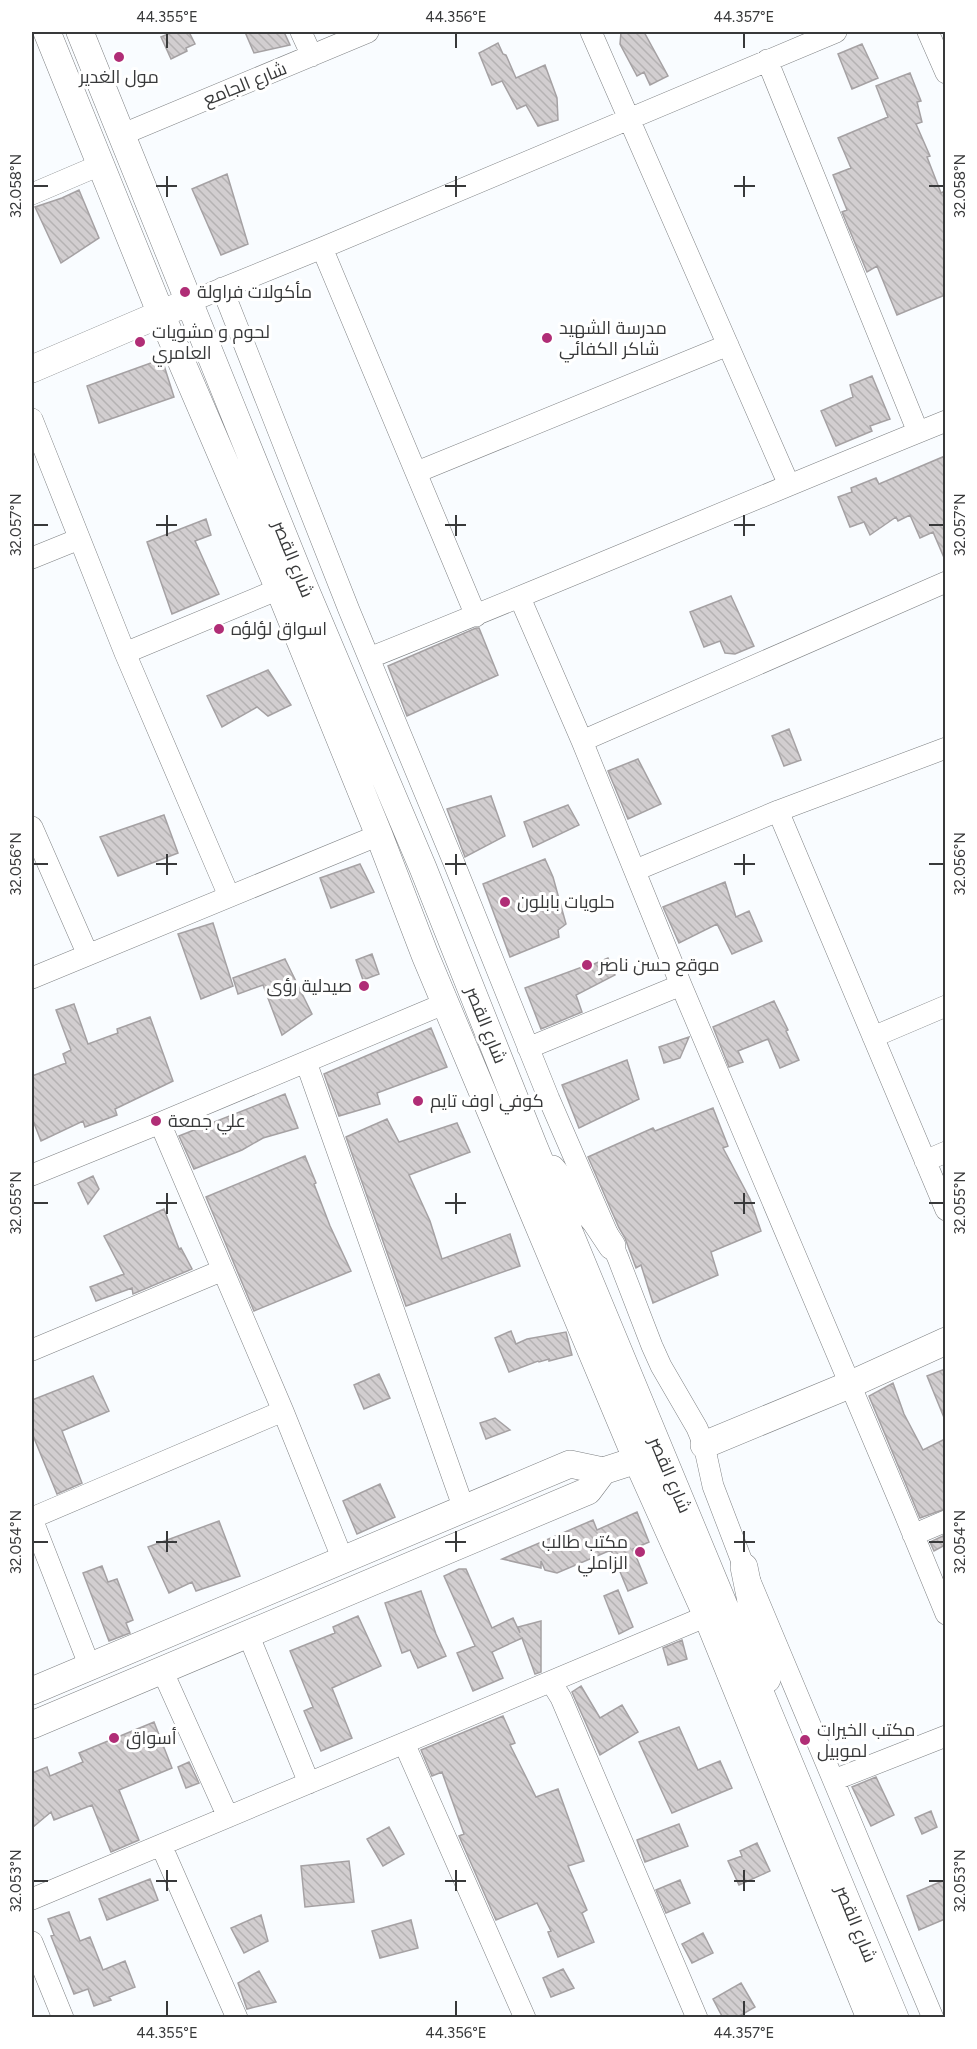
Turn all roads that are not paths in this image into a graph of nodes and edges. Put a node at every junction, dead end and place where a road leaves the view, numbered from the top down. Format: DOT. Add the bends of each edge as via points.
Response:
graph roads {
  1 [pos="46,32"];
  2 [pos="80,32"];
  3 [pos="301,32"];
  4 [pos="368,32"];
  5 [pos="591,32"];
  6 [pos="836,32"];
  7 [pos="928,32"];
  8 [pos="312,56"];
  9 [pos="767,60"];
  10 [pos="945,72"];
  11 [pos="629,118"];
  12 [pos="121,135"];
  13 [pos="100,165"];
  14 [pos="32,194"];
  15 [pos="322,248"];
  16 [pos="222,288"];
  17 [pos="189,302"];
  18 [pos="161,314"];
  19 [pos="728,345"];
  20 [pos="32,369"];
  21 [pos="32,419"];
  22 [pos="945,421"];
  23 [pos="918,432"];
  24 [pos="417,472"];
  25 [pos="789,485"];
  26 [pos="79,539"];
  27 [pos="32,558"];
  28 [pos="945,582"];
  29 [pos="279,589"];
  30 [pos="520,598"];
  31 [pos="476,616"];
  32 [pos="124,653"];
  33 [pos="369,658"];
  34 [pos="582,741"];
  35 [pos="945,748"];
  36 [pos="778,812"];
  37 [pos="32,827"];
  38 [pos="379,835"];
  39 [pos="423,868"];
  40 [pos="636,870"];
  41 [pos="396,880"];
  42 [pos="229,896"];
  43 [pos="454,945"];
  44 [pos="88,955"];
  45 [pos="425,955"];
  46 [pos="32,978"];
  47 [pos="681,985"];
  48 [pos="446,1003"];
  49 [pos="945,1006"];
  50 [pos="873,1036"];
  51 [pos="528,1048"];
  52 [pos="306,1062"];
  53 [pos="160,1123"];
  54 [pos="534,1147"];
  55 [pos="945,1152"];
  56 [pos="925,1161"];
  57 [pos="34,1168"];
  58 [pos="945,1210"];
  59 [pos="612,1246"];
  60 [pos="223,1270"];
  61 [pos="945,1341"];
  62 [pos="32,1350"];
  63 [pos="849,1385"];
  64 [pos="283,1412"];
  65 [pos="704,1445"];
  66 [pos="637,1460"];
  67 [pos="603,1472"];
  68 [pos="464,1509"];
  69 [pos="32,1519"];
  70 [pos="945,1521"];
  71 [pos="913,1535"];
  72 [pos="343,1560"];
  73 [pos="744,1567"];
  74 [pos="945,1614"];
  75 [pos="706,1616"];
  76 [pos="248,1634"];
  77 [pos="90,1667"];
  78 [pos="162,1670"];
  79 [pos="552,1682"];
  80 [pos="32,1691"];
  81 [pos="32,1725"];
  82 [pos="778,1736"];
  83 [pos="945,1736"];
  84 [pos="404,1743"];
  85 [pos="834,1780"];
  86 [pos="309,1783"];
  87 [pos="228,1817"];
  88 [pos="161,1845"];
  89 [pos="32,1899"];
  90 [pos="32,1942"];
  91 [pos="63,2018"];
  92 [pos="237,2018"];
  93 [pos="525,2018"];
  94 [pos="697,2018"];
  95 [pos="870,2018"];
  96 [pos="895,2018"];
  97 [pos="933,2018"];
  1 -- 13 [label="street, شارع القصر"];
  2 -- 12 [label="street, شارع القصر"];
  3 -- 8 [label="street"];
  4 -- 8 [label="street, شارع الجامع"];
  5 -- 11 [label="street"];
  6 -- 9 [label="street"];
  7 -- 10 [label="street"];
  8 -- 12 [label="street, شارع الجامع"];
  9 -- 11 [label="street"];
  9 -- 23 [label="street"];
  11 -- 15 [label="street"];
  11 -- 19 [label="street"];
  12 -- 17 [label="street, شارع القصر"];
  13 -- 14 [label="street"];
  13 -- 18 [label="street, شارع القصر"];
  15 -- 16 [label="street"];
  15 -- 24 [label="street"];
  16 -- 17 [label="street"];
  16 -- 33 [label="street"];
  17 -- 18 [label="street"];
  17 -- 39 [label="street, شارع القصر"];
  18 -- 20 [label="street"];
  18 -- 29 [label="street, شارع القصر"];
  19 -- 24 [label="street"];
  19 -- 25 [label="street"];
  21 -- 26 [label="street"];
  22 -- 23 [label="street"];
  23 -- 25 [label="street"];
  24 -- 31 [label="street"];
  25 -- 30 [label="street"];
  26 -- 27 [label="street"];
  26 -- 32 [label="street"];
  28 -- 34 [label="street"];
  29 -- 32 [label="street"];
  29 -- 38 [label="street, شارع القصر"];
  30 -- 31 [label="street"];
  30 -- 34 [label="street"];
  31 -- 33 [label="street"];
  32 -- 42 [label="street"];
  33 -- 51 [label="street"];
  34 -- 40 [label="street"];
  35 -- 36 [label="street"];
  36 -- 40 [label="street"];
  36 -- 50 [label="street"];
  37 -- 44 [label="street"];
  38 -- 41 [label="street, شارع القصر"];
  38 -- 42 [label="street"];
  39 -- 41 [label="street" via="413,882"];
  39 -- 43 [label="street, شارع القصر"];
  40 -- 47 [label="street"];
  41 -- 45 [label="street, شارع القصر"];
  42 -- 44 [label="street"];
  43 -- 45 [label="street" via="435,942"];
  43 -- 54 [label="street, شارع القصر"];
  44 -- 46 [label="street"];
  45 -- 48 [label="street, شارع القصر"];
  47 -- 51 [label="street"];
  47 -- 63 [label="street"];
  48 -- 52 [label="street"];
  48 -- 66 [label="street, شارع القصر"];
  49 -- 50 [label="street"];
  50 -- 56 [label="street"];
  51 -- 59 [label="street"];
  52 -- 53 [label="street"];
  52 -- 68 [label="street"];
  53 -- 57 [label="street"];
  53 -- 60 [label="street"];
  54 -- 59 [label="street"];
  54 -- 82 [label="street, شارع القصر"];
  55 -- 56 [label="street"];
  56 -- 58 [label="street"];
  59 -- 65 [label="street" via="661,1366"];
  60 -- 62 [label="street"];
  60 -- 64 [label="street"];
  61 -- 63 [label="street"];
  63 -- 65 [label="street"];
  63 -- 71 [label="street"];
  64 -- 69 [label="street"];
  64 -- 72 [label="street"];
  65 -- 73 [label="street" via="713,1486"];
  66 -- 67 [label="street"];
  66 -- 75 [label="street, شارع القصر"];
  67 -- 68 [label="street" via="570,1464"];
  67 -- 76 [label="street" via="588,1491"];
  68 -- 72 [label="street"];
  69 -- 77 [label="street"];
  70 -- 71 [label="street"];
  71 -- 74 [label="street"];
  72 -- 77 [label="street"];
  73 -- 82 [label="street"];
  73 -- 85 [label="street"];
  75 -- 79 [label="street"];
  75 -- 95 [label="street, شارع القصر"];
  76 -- 78 [label="street"];
  76 -- 86 [label="street"];
  77 -- 80 [label="street"];
  78 -- 81 [label="street"];
  78 -- 87 [label="street"];
  79 -- 84 [label="street"];
  79 -- 94 [label="street"];
  82 -- 96 [label="street, شارع القصر"];
  83 -- 85 [label="street"];
  84 -- 86 [label="street"];
  84 -- 93 [label="street"];
  85 -- 97 [label="street"];
  86 -- 87 [label="street"];
  87 -- 88 [label="street"];
  88 -- 89 [label="street"];
  88 -- 92 [label="street"];
  90 -- 91 [label="street"];
}
